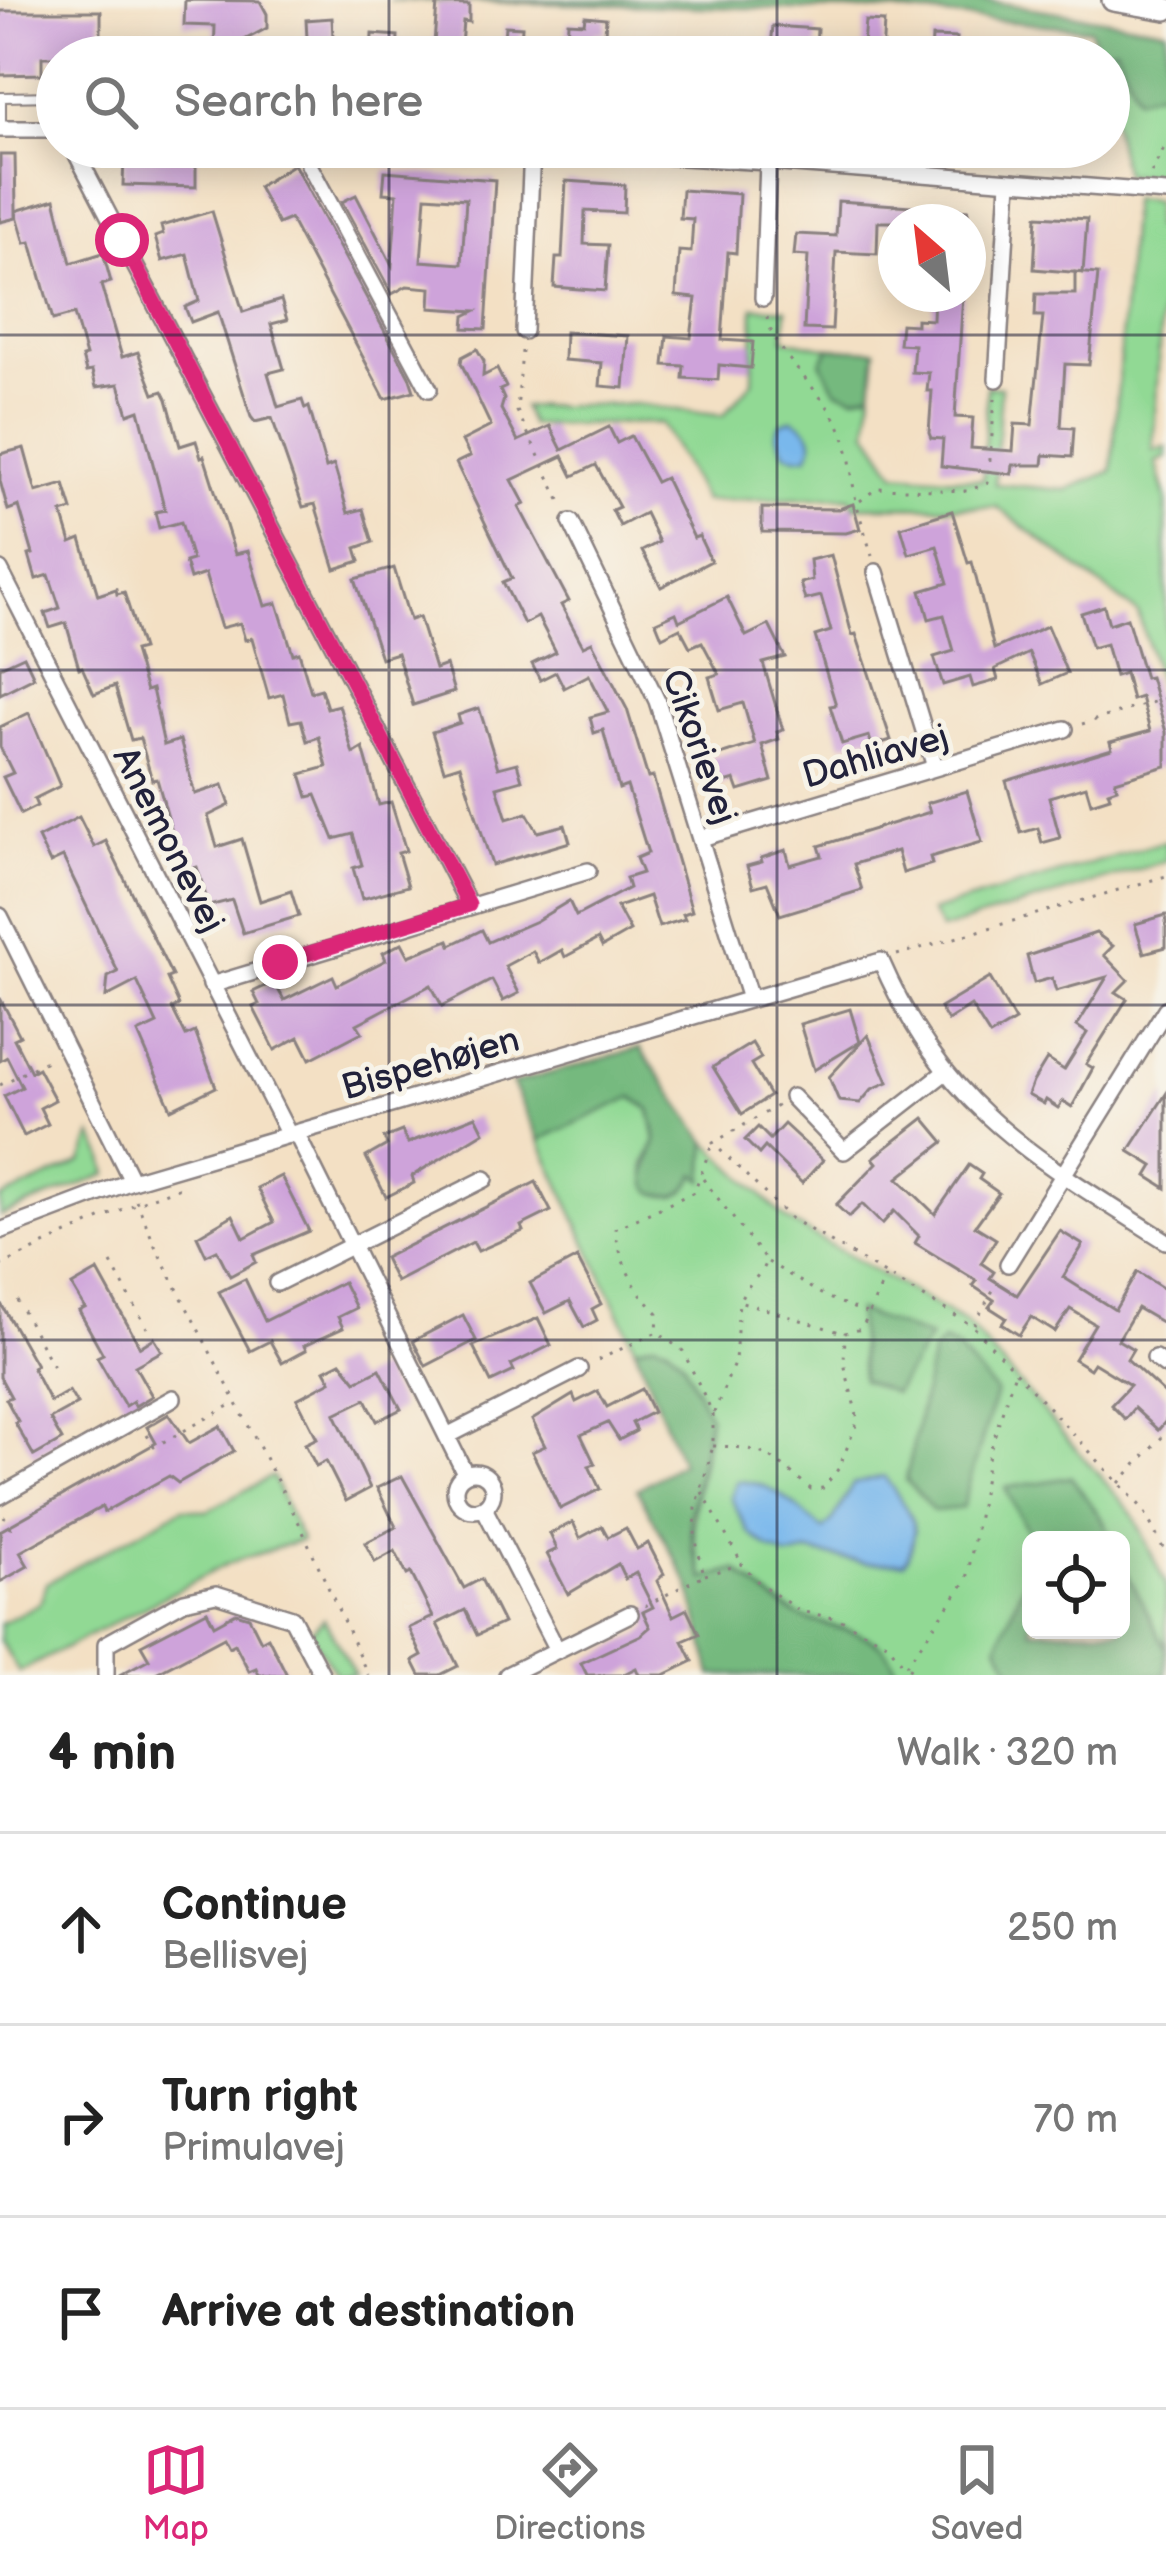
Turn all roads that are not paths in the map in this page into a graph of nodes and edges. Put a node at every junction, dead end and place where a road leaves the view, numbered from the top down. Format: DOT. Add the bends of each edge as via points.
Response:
graph roads {
  1 [pos="1113,0"];
  2 [pos="1166,9"];
  3 [pos="36,96"];
  4 [pos="0,97"];
  5 [pos="0,128"];
  6 [pos="36,129"];
  7 [pos="84,168"];
  8 [pos="311,168"];
  9 [pos="531,168"];
  10 [pos="768,168"];
  11 [pos="840,168"];
  12 [pos="1009,182"];
  13 [pos="1166,193"];
  14 [pos="763,298"];
  15 [pos="524,331"];
  16 [pos="997,380"];
  17 [pos="429,389"];
  18 [pos="571,522"];
  19 [pos="0,570"];
  20 [pos="876,572"];
  21 [pos="1065,729"];
  22 [pos="935,767"];
  23 [pos="701,838"];
  24 [pos="588,872"];
  25 [pos="469,905"];
  26 [pos="0,916"];
  27 [pos="211,985"];
  28 [pos="750,999"];
  29 [pos="1166,1009"];
  30 [pos="944,1073"];
  31 [pos="792,1097"];
  32 [pos="292,1134"];
  33 [pos="1063,1174"];
  34 [pos="485,1179"];
  35 [pos="132,1181"];
  36 [pos="0,1231"];
  37 [pos="1166,1240"];
  38 [pos="350,1246"];
  39 [pos="1008,1264"];
  40 [pos="277,1283"];
  41 [pos="579,1369"];
  42 [pos="173,1398"];
  43 [pos="447,1436"];
  44 [pos="465,1473"];
  45 [pos="0,1496"];
  46 [pos="484,1508"];
  47 [pos="630,1614"];
  48 [pos="557,1650"];
  49 [pos="106,1675"];
  50 [pos="322,1675"];
  51 [pos="507,1675"];
  1 -- 2 [label="street"];
  3 -- 4 [label="lane"];
  4 -- 5 [label="lane"];
  5 -- 6 [label="street"];
  7 -- 25 [label="street"];
  8 -- 17 [label="street"];
  9 -- 15 [label="street"];
  10 -- 14 [label="street"];
  11 -- 12 [label="street"];
  12 -- 13 [label="street"];
  12 -- 16 [label="street"];
  18 -- 23 [label="street, Cikorievej" via="657,700"];
  19 -- 27 [label="street, Anemonevej"];
  20 -- 22 [label="street"];
  21 -- 22 [label="street, Dahliavej"];
  22 -- 23 [label="street, Dahliavej"];
  23 -- 28 [label="street, Cikorievej"];
  24 -- 25 [label="street"];
  25 -- 27 [label="street"];
  26 -- 35 [label="street"];
  27 -- 32 [label="street, Anemonevej"];
  28 -- 30 [label="street, Bispehøjen" via="881,961"];
  28 -- 32 [label="street, Bispehøjen"];
  29 -- 33 [label="street"];
  30 -- 31 [label="street" via="844,1151"];
  30 -- 33 [label="street" via="993,1125"];
  32 -- 35 [label="street, Bispehøjen"];
  32 -- 38 [label="street, Anemonevej"];
  33 -- 37 [label="street"];
  33 -- 39 [label="street"];
  34 -- 38 [label="street"];
  35 -- 36 [label="street, Bispehøjen"];
  38 -- 40 [label="street"];
  38 -- 43 [label="street, Anemonevej"];
  41 -- 43 [label="street"];
  42 -- 45 [label="street"];
  43 -- 44 [label="street, Anemonevej"];
  44 -- 46 [label="street" via="478,1471 493,1484"];
  44 -- 46 [label="street" via="457,1500"];
  46 -- 48 [label="street"];
  47 -- 48 [label="street"];
  48 -- 51 [label="street"];
  49 -- 50 [label="street" via="106,1644 184,1601 216,1594 292,1618"];
}
